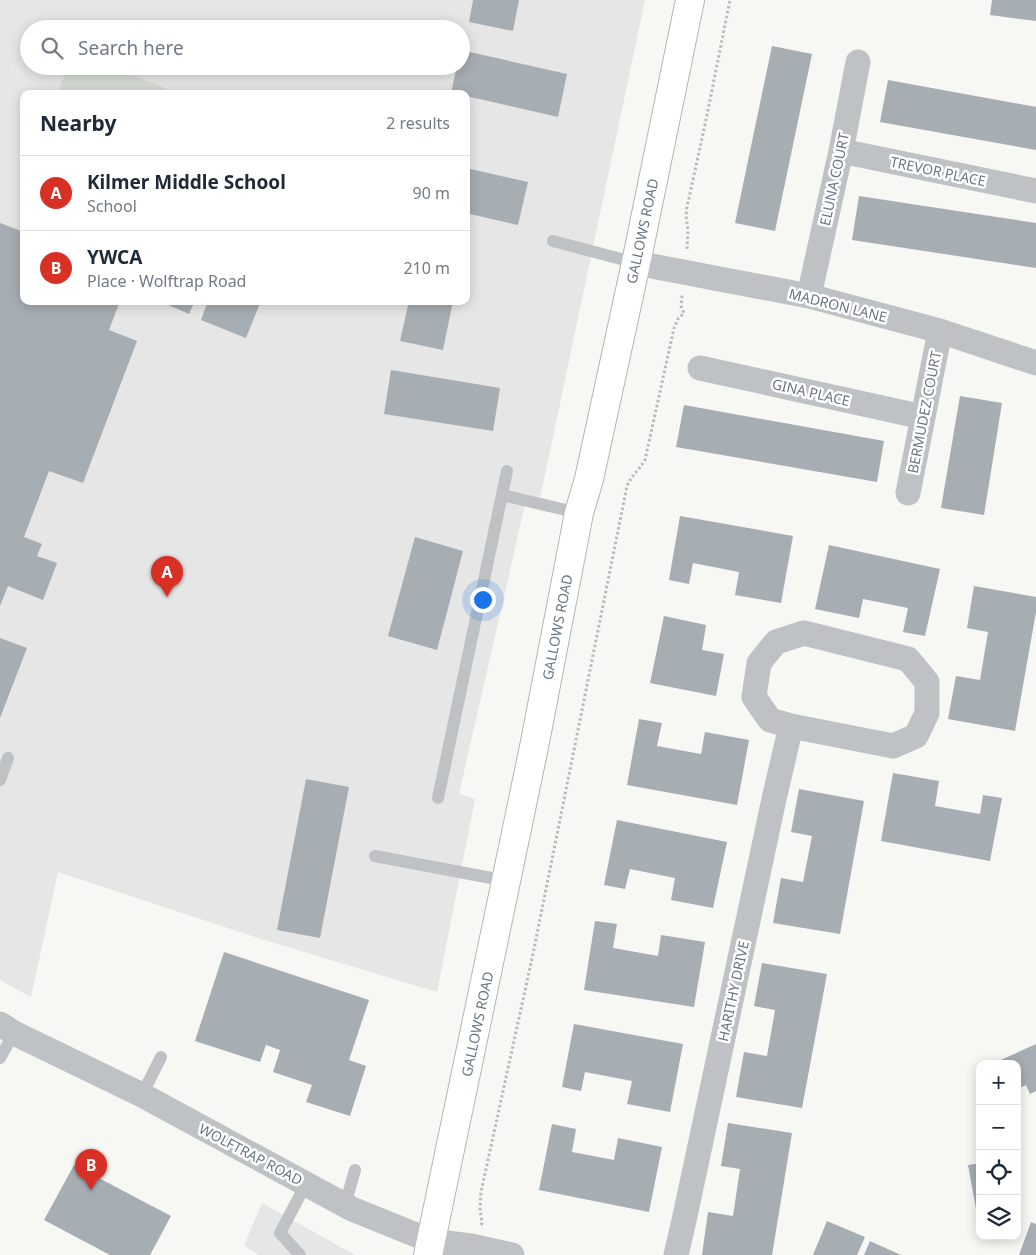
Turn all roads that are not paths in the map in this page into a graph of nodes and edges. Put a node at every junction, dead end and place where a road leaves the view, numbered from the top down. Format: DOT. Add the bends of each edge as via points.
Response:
graph roads {
  1 [pos="690,0"];
  2 [pos="858,62"];
  3 [pos="841,151"];
  4 [pos="1036,191"];
  5 [pos="554,241"];
  6 [pos="636,263"];
  7 [pos="809,296"];
  8 [pos="940,331"];
  9 [pos="1036,363"];
  10 [pos="700,368"];
  11 [pos="922,417"];
  12 [pos="506,470"];
  13 [pos="908,493"];
  14 [pos="502,495"];
  15 [pos="579,513"];
  16 [pos="791,726"];
  17 [pos="8,758"];
  18 [pos="0,780"];
  19 [pos="438,798"];
  20 [pos="375,856"];
  21 [pos="507,881"];
  22 [pos="7,1029"];
  23 [pos="0,1058"];
  24 [pos="161,1058"];
  25 [pos="142,1095"];
  26 [pos="355,1170"];
  27 [pos="306,1184"];
  28 [pos="345,1205"];
  29 [pos="430,1248"];
  30 [pos="300,1255"];
  31 [pos="512,1255"];
  32 [pos="676,1255"];
  1 -- 6 [label="main road, GALLOWS ROAD"];
  2 -- 3 [label="street, ELUNA COURT"];
  3 -- 4 [label="street, TREVOR PLACE"];
  3 -- 7 [label="street, ELUNA COURT"];
  5 -- 6 [label="lane"];
  6 -- 7 [label="street, MADRON LANE"];
  6 -- 15 [label="main road, GALLOWS ROAD"];
  7 -- 8 [label="street, MADRON LANE"];
  8 -- 9 [label="street, MADRON LANE"];
  8 -- 11 [label="street, BERMUDEZ COURT"];
  10 -- 11 [label="street, GINA PLACE"];
  11 -- 13 [label="street, BERMUDEZ COURT"];
  12 -- 14 [label="lane"];
  14 -- 15 [label="lane"];
  14 -- 19 [label="lane"];
  15 -- 21 [label="main road, GALLOWS ROAD"];
  16 -- 16 [label="street" via="770,720 754,697 760,663 776,642 804,633 908,658 927,682 927,713 916,736 892,746"];
  16 -- 32 [label="street, HARITHY DRIVE"];
  17 -- 18 [label="lane"];
  20 -- 21 [label="lane"];
  21 -- 29 [label="main road, GALLOWS ROAD"];
  22 -- 23 [label="lane"];
  22 -- 25 [label="street, WOLFTRAP ROAD"];
  24 -- 25 [label="lane"];
  25 -- 27 [label="street, WOLFTRAP ROAD"];
  26 -- 28 [label="lane"];
  27 -- 28 [label="street, WOLFTRAP ROAD"];
  27 -- 30 [label="lane" via="280,1233"];
  28 -- 29 [label="street, WOLFTRAP ROAD"];
  29 -- 31 [label="street, WOLFTRAP ROAD" via="479,1247"];
}
